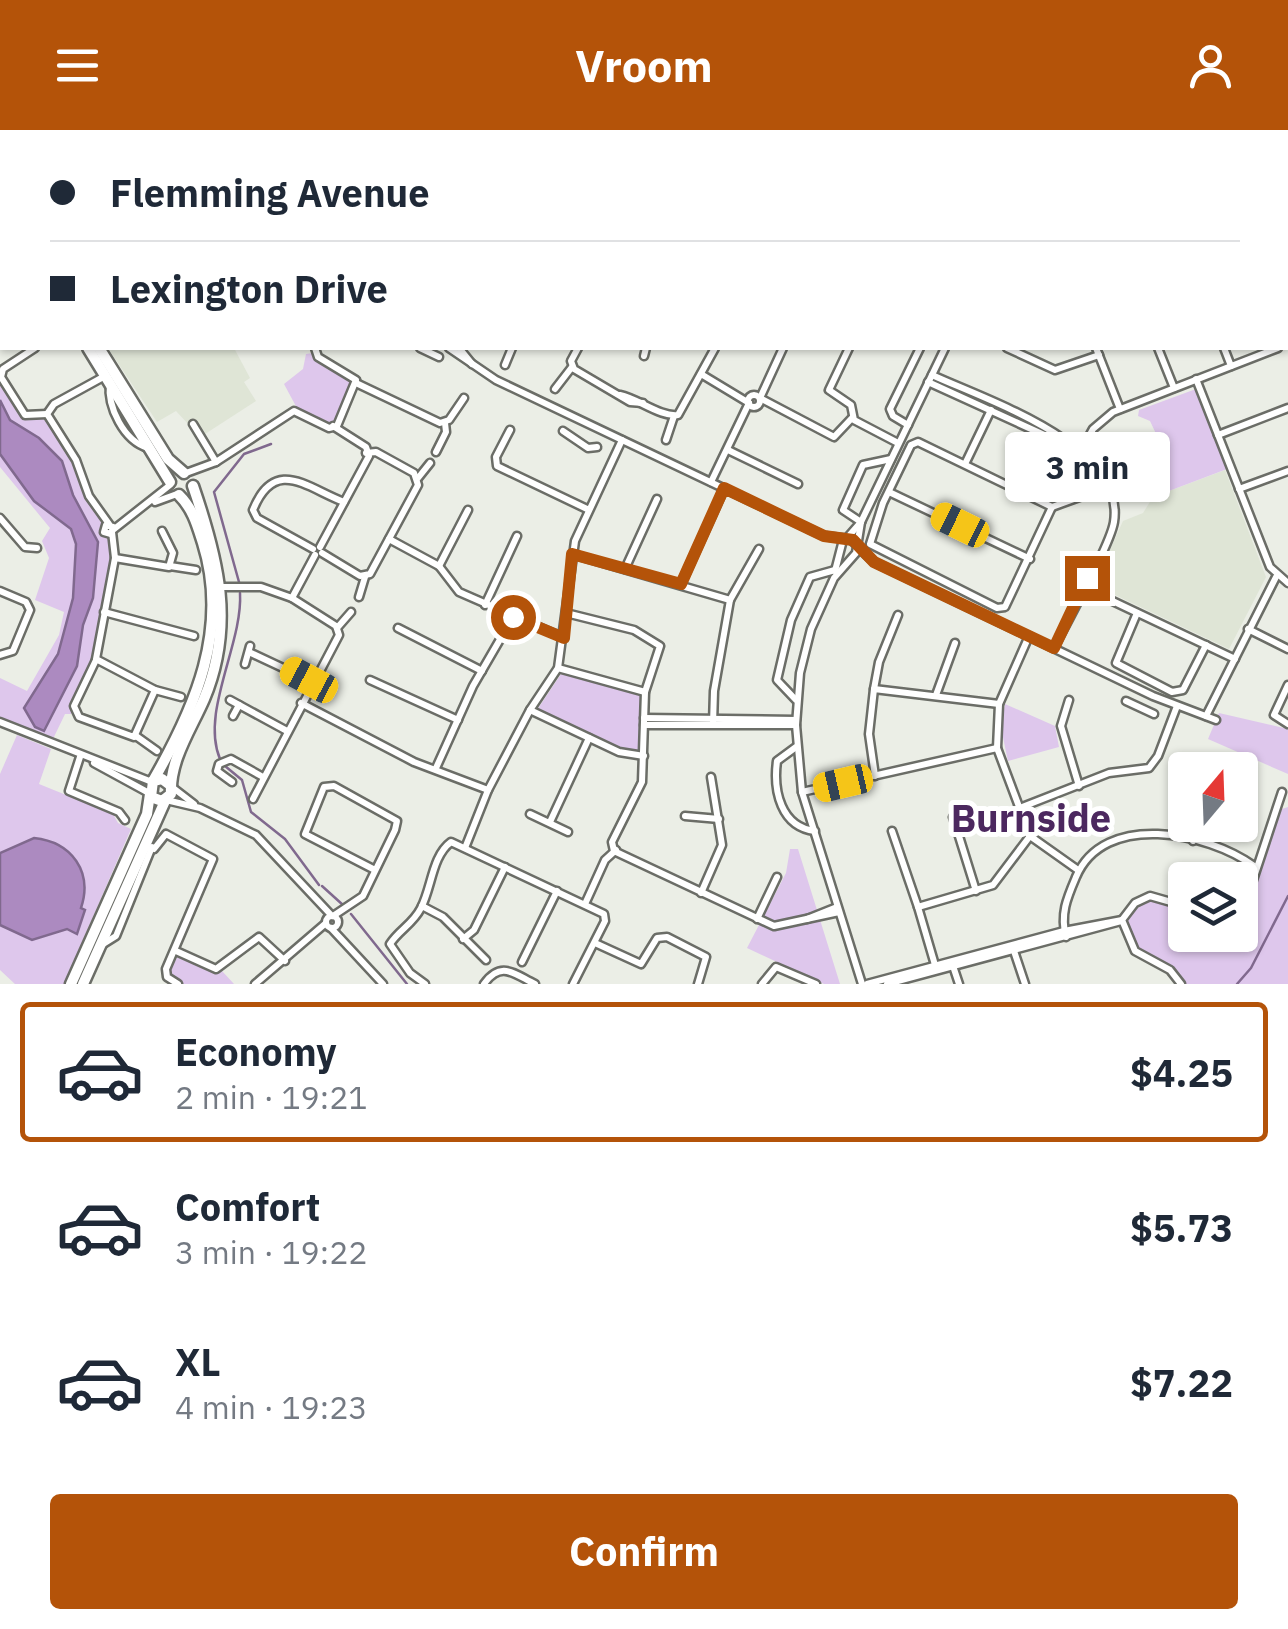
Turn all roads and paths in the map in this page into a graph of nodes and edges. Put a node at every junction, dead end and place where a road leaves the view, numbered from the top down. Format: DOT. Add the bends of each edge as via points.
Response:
graph roads {
  1 [pos="33,350"];
  2 [pos="89,350"];
  3 [pos="100,350"];
  4 [pos="316,350"];
  5 [pos="430,350"];
  6 [pos="452,350"];
  7 [pos="461,350"];
  8 [pos="511,350"];
  9 [pos="577,350"];
  10 [pos="714,350"];
  11 [pos="782,350"];
  12 [pos="848,350"];
  13 [pos="919,350"];
  14 [pos="944,350"];
  15 [pos="1011,350"];
  16 [pos="1159,350"];
  17 [pos="1225,350"];
  18 [pos="1273,350"];
  19 [pos="1097,351"];
  20 [pos="439,358"];
  21 [pos="506,365"];
  22 [pos="1231,366"];
  23 [pos="572,367"];
  24 [pos="476,368"];
  25 [pos="701,374"];
  26 [pos="106,376"];
  27 [pos="930,378"];
  28 [pos="1196,379"];
  29 [pos="356,383"];
  30 [pos="1174,388"];
  31 [pos="555,390"];
  32 [pos="464,398"];
  33 [pos="754,401"];
  34 [pos="992,408"];
  35 [pos="1288,408"];
  36 [pos="1120,409"];
  37 [pos="48,414"];
  38 [pos="674,416"];
  39 [pos="852,418"];
  40 [pos="445,423"];
  41 [pos="193,424"];
  42 [pos="908,425"];
  43 [pos="334,427"];
  44 [pos="510,430"];
  45 [pos="564,431"];
  46 [pos="1218,435"];
  47 [pos="622,440"];
  48 [pos="666,440"];
  49 [pos="899,442"];
  50 [pos="598,447"];
  51 [pos="728,450"];
  52 [pos="1081,451"];
  53 [pos="436,452"];
  54 [pos="368,453"];
  55 [pos="892,458"];
  56 [pos="216,462"];
  57 [pos="430,463"];
  58 [pos="965,464"];
  59 [pos="1288,470"];
  60 [pos="418,478"];
  61 [pos="189,479"];
  62 [pos="711,482"];
  63 [pos="798,484"];
  64 [pos="1107,487"];
  65 [pos="724,488"];
  66 [pos="174,489"];
  67 [pos="1240,489"];
  68 [pos="889,492"];
  69 [pos="657,499"];
  70 [pos="344,502"];
  71 [pos="1052,507"];
  72 [pos="586,509"];
  73 [pos="468,510"];
  74 [pos="0,518"];
  75 [pos="861,522"];
  76 [pos="109,529"];
  77 [pos="162,530"];
  78 [pos="517,536"];
  79 [pos="824,536"];
  80 [pos="389,539"];
  81 [pos="845,539"];
  82 [pos="858,546"];
  83 [pos="37,548"];
  84 [pos="758,550"];
  85 [pos="318,551"];
  86 [pos="838,552"];
  87 [pos="114,553"];
  88 [pos="572,554"];
  89 [pos="852,557"];
  90 [pos="1030,559"];
  91 [pos="874,562"];
  92 [pos="170,566"];
  93 [pos="439,566"];
  94 [pos="626,569"];
  95 [pos="196,570"];
  96 [pos="835,574"];
  97 [pos="365,577"];
  98 [pos="1276,577"];
  99 [pos="1288,583"];
  100 [pos="681,584"];
  101 [pos="1083,587"];
  102 [pos="218,590"];
  103 [pos="0,591"];
  104 [pos="359,597"];
  105 [pos="292,598"];
  106 [pos="730,600"];
  107 [pos="485,605"];
  108 [pos="104,612"];
  109 [pos="351,612"];
  110 [pos="1137,612"];
  111 [pos="566,614"];
  112 [pos="898,615"];
  113 [pos="513,617"];
  114 [pos="337,628"];
  115 [pos="398,628"];
  116 [pos="1248,630"];
  117 [pos="194,636"];
  118 [pos="1029,636"];
  119 [pos="564,638"];
  120 [pos="955,643"];
  121 [pos="1206,645"];
  122 [pos="1054,648"];
  123 [pos="1288,649"];
  124 [pos="0,655"];
  125 [pos="1234,658"];
  126 [pos="96,660"];
  127 [pos="245,664"];
  128 [pos="558,668"];
  129 [pos="482,670"];
  130 [pos="370,680"];
  131 [pos="314,682"];
  132 [pos="1288,684"];
  133 [pos="874,689"];
  134 [pos="156,690"];
  135 [pos="645,692"];
  136 [pos="936,695"];
  137 [pos="182,696"];
  138 [pos="230,700"];
  139 [pos="1070,700"];
  140 [pos="1126,700"];
  141 [pos="796,701"];
  142 [pos="301,703"];
  143 [pos="239,704"];
  144 [pos="999,704"];
  145 [pos="1177,706"];
  146 [pos="530,710"];
  147 [pos="1154,714"];
  148 [pos="233,716"];
  149 [pos="1206,716"];
  150 [pos="458,720"];
  151 [pos="1216,720"];
  152 [pos="713,721"];
  153 [pos="0,722"];
  154 [pos="644,722"];
  155 [pos="796,723"];
  156 [pos="1288,724"];
  157 [pos="288,731"];
  158 [pos="136,736"];
  159 [pos="589,738"];
  160 [pos="796,747"];
  161 [pos="997,748"];
  162 [pos="157,751"];
  163 [pos="644,756"];
  164 [pos="80,757"];
  165 [pos="436,768"];
  166 [pos="875,776"];
  167 [pos="710,777"];
  168 [pos="263,778"];
  169 [pos="232,782"];
  170 [pos="170,786"];
  171 [pos="1078,786"];
  172 [pos="151,788"];
  173 [pos="488,790"];
  174 [pos="802,792"];
  175 [pos="1284,798"];
  176 [pos="253,799"];
  177 [pos="166,800"];
  178 [pos="200,808"];
  179 [pos="1018,808"];
  180 [pos="530,814"];
  181 [pos="685,816"];
  182 [pos="953,817"];
  183 [pos="719,819"];
  184 [pos="125,820"];
  185 [pos="550,822"];
  186 [pos="814,831"];
  187 [pos="892,831"];
  188 [pos="568,832"];
  189 [pos="1168,834"];
  190 [pos="1030,836"];
  191 [pos="144,839"];
  192 [pos="1196,842"];
  193 [pos="154,848"];
  194 [pos="465,848"];
  195 [pos="615,851"];
  196 [pos="1244,862"];
  197 [pos="1256,862"];
  198 [pos="505,867"];
  199 [pos="375,870"];
  200 [pos="1078,870"];
  201 [pos="777,876"];
  202 [pos="119,886"];
  203 [pos="557,891"];
  204 [pos="976,891"];
  205 [pos="701,893"];
  206 [pos="1168,901"];
  207 [pos="584,904"];
  208 [pos="422,906"];
  209 [pos="918,907"];
  210 [pos="838,909"];
  211 [pos="757,919"];
  212 [pos="1122,920"];
  213 [pos="332,922"];
  214 [pos="1065,934"];
  215 [pos="462,940"];
  216 [pos="595,944"];
  217 [pos="98,946"];
  218 [pos="1013,948"];
  219 [pos="176,951"];
  220 [pos="486,960"];
  221 [pos="285,961"];
  222 [pos="522,962"];
  223 [pos="86,963"];
  224 [pos="953,964"];
  225 [pos="936,968"];
  226 [pos="576,982"];
  227 [pos="71,984"];
  228 [pos="83,984"];
  229 [pos="178,984"];
  230 [pos="256,984"];
  231 [pos="383,984"];
  232 [pos="425,984"];
  233 [pos="484,984"];
  234 [pos="535,984"];
  235 [pos="698,984"];
  236 [pos="762,984"];
  237 [pos="816,984"];
  238 [pos="864,984"];
  239 [pos="887,984"];
  240 [pos="959,984"];
  241 [pos="1024,984"];
  242 [pos="1180,984"];
  1 -- 37 [label="street" via="0,375 25,415"];
  2 -- 26 [label="main road"];
  3 -- 61 [label="main road" via="168,459"];
  4 -- 29 [label="street"];
  5 -- 20 [label="street"];
  6 -- 24 [label="street"];
  7 -- 24 [label="street"];
  8 -- 21 [label="street"];
  9 -- 23 [label="street"];
  10 -- 25 [label="street"];
  11 -- 33 [label="street"];
  12 -- 39 [label="street" via="828,387 850,404"];
  13 -- 42 [label="street" via="890,410"];
  14 -- 27 [label="street"];
  15 -- 19 [label="street" via="1055,370"];
  16 -- 30 [label="street"];
  17 -- 22 [label="street"];
  18 -- 22 [label="street"];
  19 -- 36 [label="street"];
  22 -- 28 [label="street"];
  23 -- 31 [label="street"];
  23 -- 38 [label="street"];
  24 -- 47 [label="street"];
  25 -- 33 [label="street"];
  25 -- 38 [label="street"];
  26 -- 37 [label="street"];
  26 -- 66 [label="main road"];
  27 -- 34 [label="street"];
  27 -- 42 [label="street"];
  28 -- 30 [label="street"];
  28 -- 46 [label="street"];
  29 -- 40 [label="street"];
  29 -- 43 [label="street"];
  30 -- 36 [label="street"];
  32 -- 40 [label="street"];
  33 -- 39 [label="street" via="834,437"];
  33 -- 51 [label="street"];
  34 -- 52 [label="street"];
  34 -- 58 [label="street"];
  35 -- 46 [label="street"];
  36 -- 52 [label="street" via="1098,424"];
  37 -- 76 [label="street"];
  38 -- 48 [label="street"];
  39 -- 49 [label="street"];
  40 -- 53 [label="street"];
  41 -- 56 [label="street"];
  42 -- 49 [label="street"];
  43 -- 54 [label="street"];
  43 -- 56 [label="street" via="297,414"];
  44 -- 72 [label="street" via="495,464"];
  45 -- 50 [label="street" via="588,448"];
  46 -- 67 [label="street"];
  47 -- 62 [label="street"];
  47 -- 72 [label="street"];
  49 -- 55 [label="street"];
  51 -- 62 [label="street"];
  51 -- 63 [label="street"];
  52 -- 64 [label="street"];
  54 -- 60 [label="street"];
  54 -- 70 [label="street"];
  55 -- 75 [label="street"];
  55 -- 75 [label="street" via="863,465 843,510"];
  56 -- 61 [label="street"];
  57 -- 60 [label="street"];
  58 -- 68 [label="street" via="916,442"];
  58 -- 71 [label="street"];
  59 -- 67 [label="street"];
  60 -- 80 [label="street"];
  61 -- 66 [label="main road" via="175,474"];
  61 -- 66 [label="main road" via="188,494"];
  61 -- 102 [label="main road" via="210,535"];
  62 -- 65 [label="street"];
  64 -- 71 [label="street"];
  64 -- 101 [label="street" via="1114,520"];
  65 -- 79 [label="street"];
  65 -- 100 [label="street"];
  66 -- 76 [label="street"];
  66 -- 102 [label="main road" via="194,514"];
  67 -- 98 [label="street"];
  68 -- 90 [label="street"];
  68 -- 90 [label="street" via="870,536 873,548 996,608 1007,605"];
  69 -- 94 [label="street"];
  70 -- 85 [label="street"];
  70 -- 85 [label="street" via="287,478 270,483 260,496 253,510 257,518"];
  71 -- 90 [label="street"];
  72 -- 88 [label="street"];
  73 -- 93 [label="street"];
  74 -- 83 [label="street" via="25,547"];
  75 -- 81 [label="street"];
  75 -- 82 [label="street"];
  76 -- 87 [label="street"];
  77 -- 92 [label="street" via="173,553"];
  78 -- 107 [label="street"];
  79 -- 81 [label="street"];
  79 -- 86 [label="street"];
  80 -- 93 [label="street"];
  80 -- 97 [label="street"];
  81 -- 82 [label="street"];
  81 -- 86 [label="street"];
  82 -- 89 [label="street"];
  82 -- 91 [label="street"];
  84 -- 106 [label="street"];
  85 -- 97 [label="street"];
  85 -- 105 [label="street"];
  86 -- 89 [label="street"];
  86 -- 96 [label="street"];
  87 -- 92 [label="street"];
  87 -- 108 [label="street"];
  88 -- 94 [label="street"];
  88 -- 111 [label="street"];
  89 -- 91 [label="street"];
  89 -- 96 [label="street"];
  91 -- 118 [label="street"];
  92 -- 95 [label="street"];
  93 -- 107 [label="street" via="460,592"];
  94 -- 100 [label="street"];
  96 -- 141 [label="street" via="808,640"];
  96 -- 141 [label="street" via="810,577 785,640 777,680"];
  97 -- 104 [label="street"];
  98 -- 99 [label="street"];
  98 -- 116 [label="street"];
  100 -- 106 [label="street"];
  101 -- 110 [label="street"];
  101 -- 122 [label="street"];
  102 -- 105 [label="street" via="261,586"];
  102 -- 170 [label="main road" via="221,632 213,674"];
  102 -- 172 [label="main road" via="205,669"];
  103 -- 124 [label="street" via="30,607 12,654"];
  105 -- 114 [label="street"];
  106 -- 152 [label="street"];
  107 -- 113 [label="street"];
  108 -- 117 [label="street"];
  108 -- 126 [label="street"];
  109 -- 114 [label="street"];
  110 -- 121 [label="street"];
  110 -- 121 [label="street" via="1116,663 1172,692 1184,690"];
  111 -- 119 [label="street"];
  111 -- 135 [label="street" via="658,641"];
  112 -- 133 [label="street"];
  113 -- 119 [label="street"];
  113 -- 129 [label="street"];
  114 -- 131 [label="street"];
  115 -- 129 [label="street"];
  116 -- 123 [label="street"];
  116 -- 125 [label="street"];
  118 -- 122 [label="street"];
  118 -- 144 [label="street"];
  119 -- 128 [label="street"];
  120 -- 136 [label="street"];
  121 -- 125 [label="street"];
  122 -- 145 [label="street"];
  125 -- 149 [label="street"];
  126 -- 134 [label="street"];
  126 -- 158 [label="street" via="74,713"];
  127 -- 131 [label="street" via="251,650"];
  128 -- 135 [label="street"];
  128 -- 146 [label="street"];
  129 -- 150 [label="street"];
  130 -- 150 [label="street"];
  131 -- 142 [label="street"];
  132 -- 156 [label="street" via="1274,718"];
  133 -- 136 [label="street"];
  133 -- 166 [label="street" via="869,734"];
  134 -- 137 [label="street"];
  134 -- 158 [label="street"];
  135 -- 154 [label="street"];
  136 -- 144 [label="street"];
  138 -- 143 [label="street"];
  139 -- 171 [label="street" via="1061,726"];
  140 -- 147 [label="street"];
  141 -- 155 [label="street"];
  142 -- 157 [label="street"];
  142 -- 165 [label="street"];
  143 -- 148 [label="street"];
  143 -- 157 [label="street"];
  144 -- 161 [label="street"];
  145 -- 149 [label="street"];
  145 -- 171 [label="street" via="1154,764"];
  146 -- 159 [label="street"];
  146 -- 173 [label="street"];
  149 -- 151 [label="street"];
  150 -- 165 [label="street"];
  152 -- 154 [label="street"];
  152 -- 155 [label="street"];
  153 -- 164 [label="street"];
  154 -- 163 [label="street"];
  155 -- 160 [label="street"];
  157 -- 168 [label="street"];
  158 -- 162 [label="street"];
  159 -- 163 [label="street"];
  159 -- 185 [label="street"];
  160 -- 174 [label="street"];
  160 -- 186 [label="street" via="776,761 785,816 794,827"];
  161 -- 166 [label="street"];
  161 -- 179 [label="street"];
  163 -- 195 [label="street" via="642,782"];
  164 -- 172 [label="street"];
  164 -- 184 [label="street" via="69,791"];
  165 -- 173 [label="street"];
  166 -- 174 [label="street"];
  167 -- 183 [label="street"];
  168 -- 169 [label="street" via="229,759 219,764 219,776"];
  168 -- 176 [label="street"];
  170 -- 172 [label="main road" via="162,780"];
  170 -- 177 [label="main road"];
  170 -- 178 [label="street"];
  171 -- 179 [label="street"];
  172 -- 177 [label="main road" via="156,801"];
  172 -- 202 [label="main road"];
  173 -- 194 [label="street"];
  174 -- 186 [label="street"];
  175 -- 197 [label="street"];
  177 -- 178 [label="street"];
  177 -- 191 [label="main road"];
  178 -- 213 [label="street" via="262,840"];
  179 -- 190 [label="street"];
  180 -- 185 [label="street"];
  181 -- 183 [label="street"];
  182 -- 204 [label="street"];
  183 -- 205 [label="street" via="722,845"];
  185 -- 188 [label="street"];
  186 -- 210 [label="street"];
  187 -- 209 [label="street"];
  189 -- 200 [label="street" via="1128,836 1092,854"];
  190 -- 200 [label="street"];
  190 -- 204 [label="street" via="1000,880"];
  191 -- 193 [label="street"];
  191 -- 202 [label="main road"];
  192 -- 196 [label="street"];
  193 -- 217 [label="street" via="116,936"];
  193 -- 219 [label="street" via="166,834 213,857"];
  194 -- 198 [label="street"];
  194 -- 208 [label="street" via="446,846"];
  195 -- 205 [label="street"];
  195 -- 207 [label="street"];
  198 -- 203 [label="street"];
  198 -- 215 [label="street" via="474,930"];
  199 -- 199 [label="street" via="396,818 324,786 305,834"];
  199 -- 213 [label="street" via="363,896"];
  200 -- 214 [label="street" via="1066,896"];
  201 -- 211 [label="street"];
  202 -- 217 [label="main road"];
  202 -- 223 [label="main road"];
  203 -- 207 [label="street"];
  203 -- 222 [label="street"];
  204 -- 209 [label="street"];
  205 -- 211 [label="street"];
  206 -- 212 [label="street" via="1150,896"];
  207 -- 216 [label="street" via="606,916"];
  208 -- 215 [label="street" via="443,917"];
  208 -- 232 [label="street" via="390,947"];
  209 -- 225 [label="street"];
  210 -- 211 [label="street" via="774,926"];
  210 -- 238 [label="street"];
  212 -- 214 [label="street"];
  212 -- 242 [label="street" via="1134,951 1170,970"];
  213 -- 221 [label="street"];
  213 -- 231 [label="street"];
  214 -- 218 [label="street"];
  215 -- 220 [label="street"];
  216 -- 226 [label="street"];
  216 -- 235 [label="street" via="640,964 657,938 667,936 706,957"];
  217 -- 223 [label="main road"];
  218 -- 224 [label="street"];
  218 -- 241 [label="street"];
  219 -- 221 [label="street" via="218,969 260,937"];
  219 -- 229 [label="street" via="166,973"];
  221 -- 230 [label="street"];
  223 -- 227 [label="main road"];
  223 -- 228 [label="main road"];
  224 -- 225 [label="street"];
  224 -- 240 [label="street"];
  225 -- 238 [label="street"];
  225 -- 239 [label="street"];
  233 -- 234 [label="street" via="504,973"];
  236 -- 237 [label="street" via="776,967"];
}
